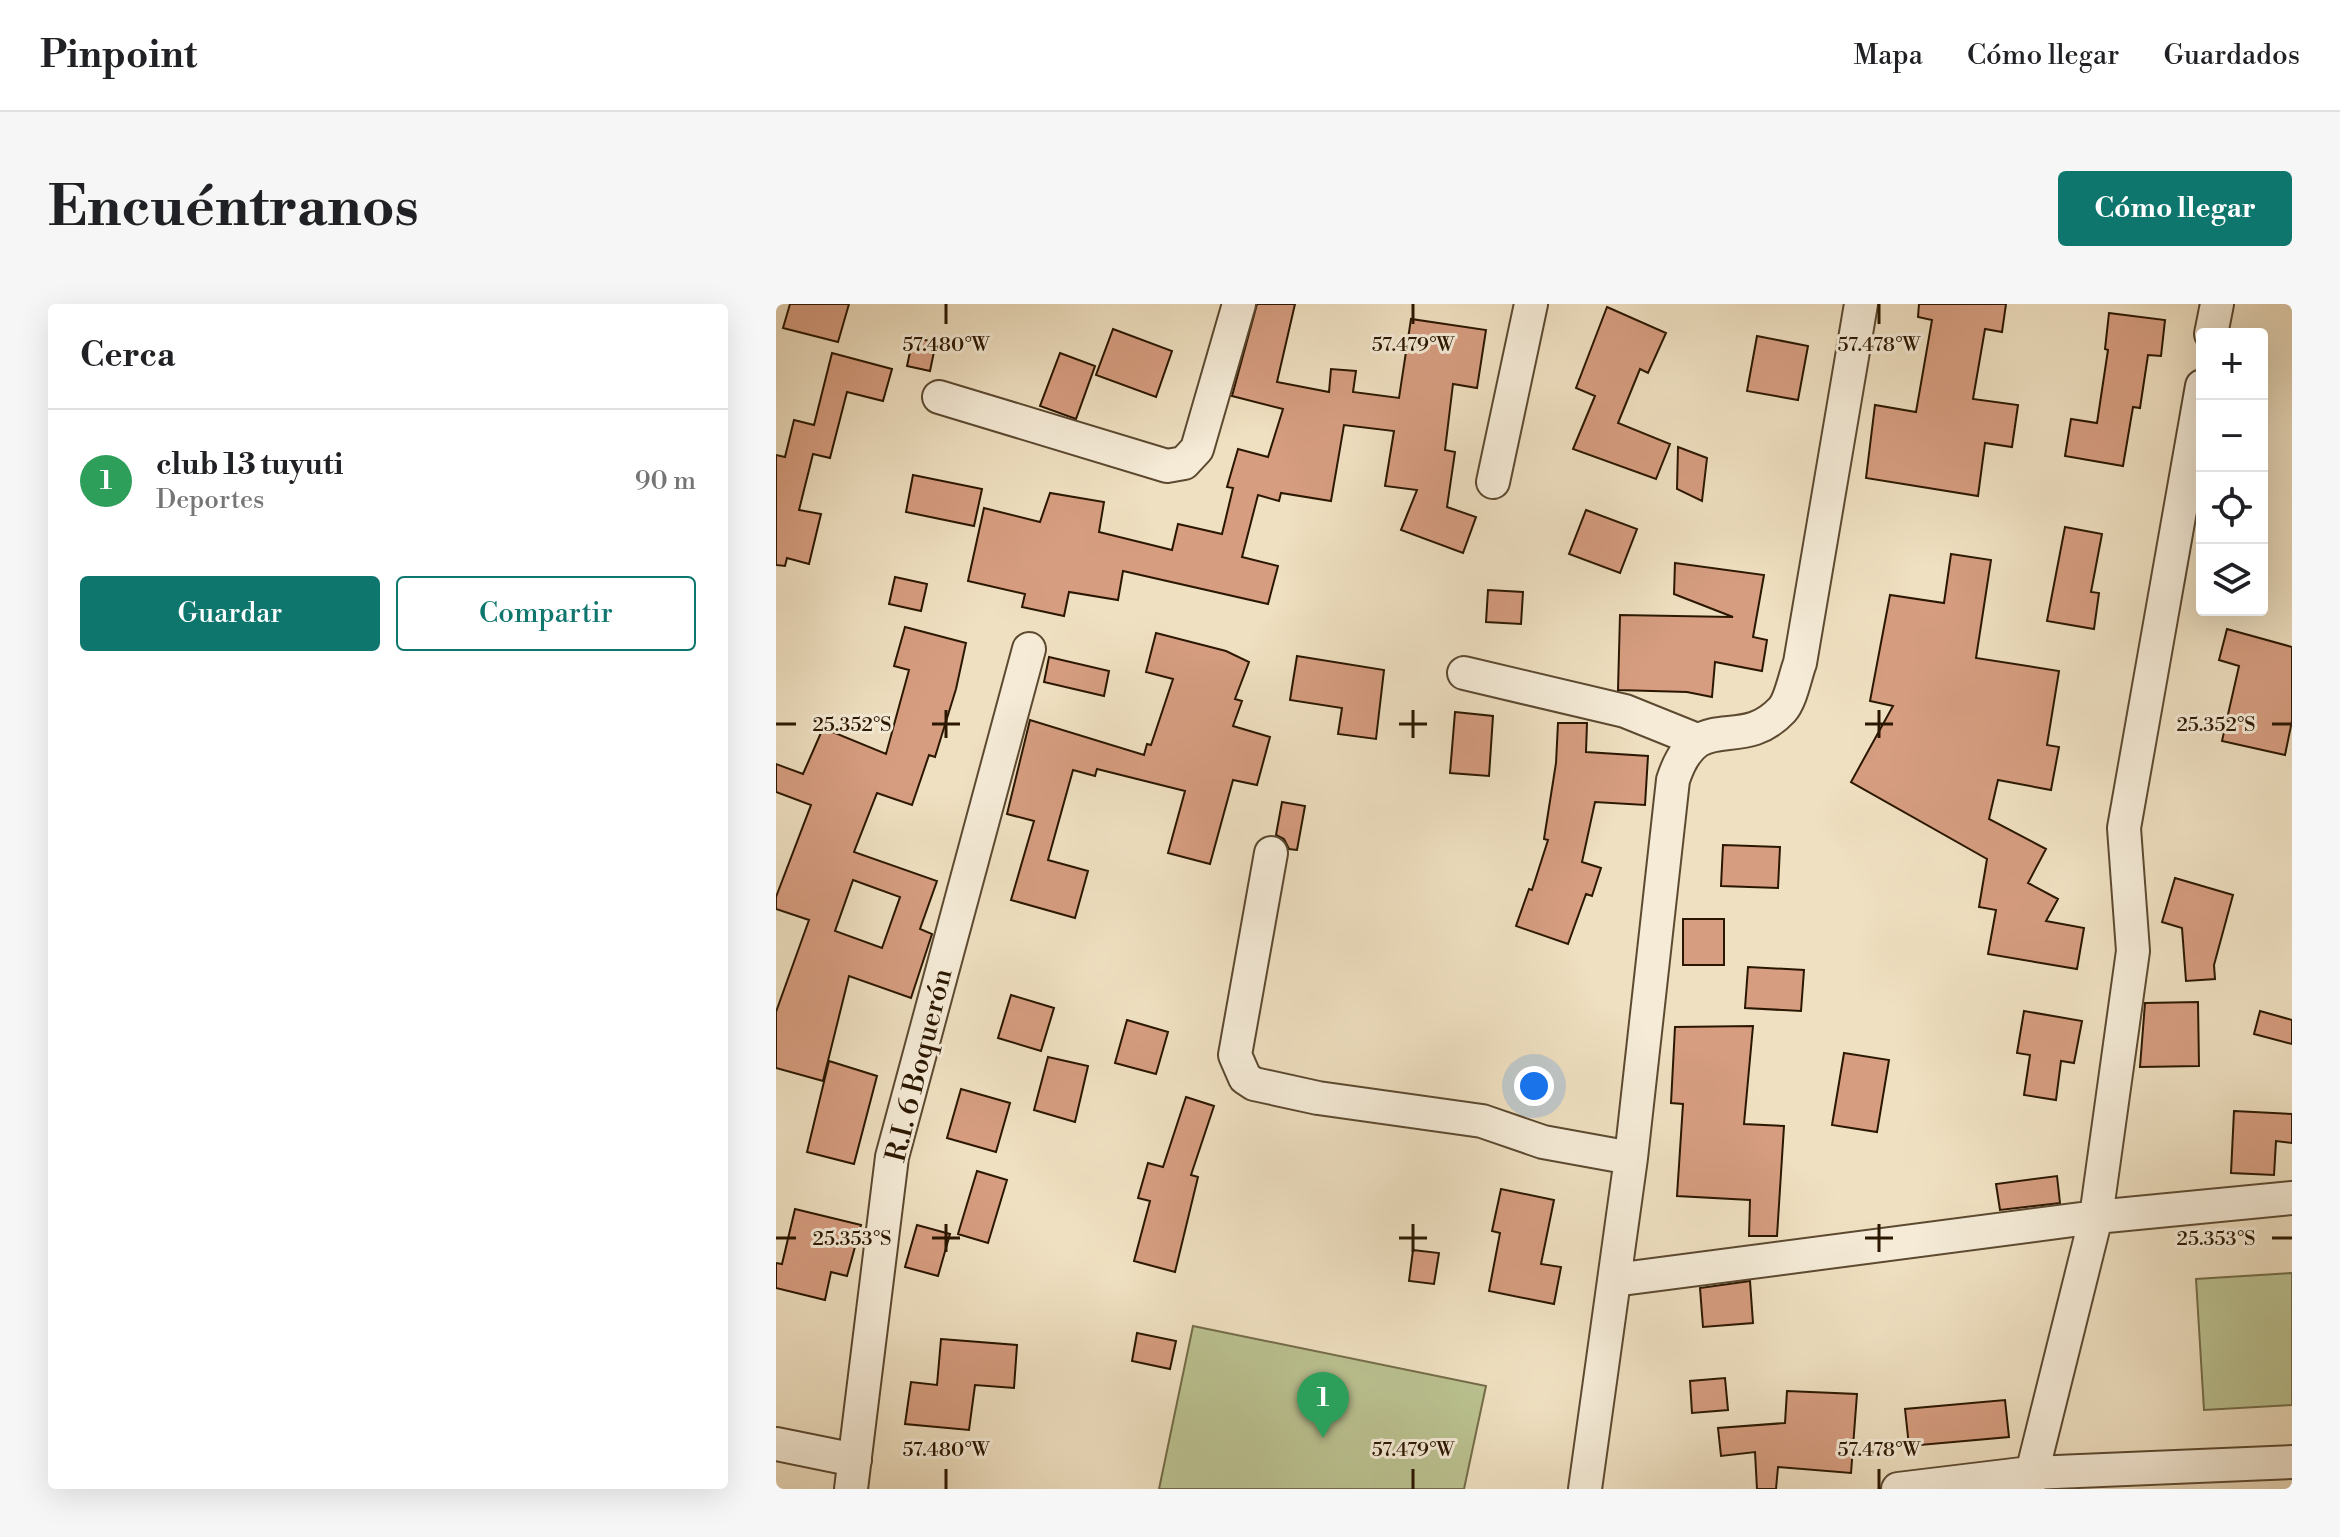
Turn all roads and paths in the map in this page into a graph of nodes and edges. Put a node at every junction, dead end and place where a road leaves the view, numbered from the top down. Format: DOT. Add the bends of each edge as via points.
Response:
graph roads {
  1 [pos="1239,304"];
  2 [pos="1531,304"];
  3 [pos="1861,304"];
  4 [pos="2217,304"];
  5 [pos="2212,328"];
  6 [pos="939,397"];
  7 [pos="2200,400"];
  8 [pos="1493,482"];
  9 [pos="1029,649"];
  10 [pos="1464,673"];
  11 [pos="1697,740"];
  12 [pos="1271,853"];
  13 [pos="1631,1158"];
  14 [pos="2292,1198"];
  15 [pos="2096,1217"];
  16 [pos="1614,1280"];
  17 [pos="776,1444"];
  18 [pos="2292,1462"];
  19 [pos="853,1474"];
  20 [pos="2029,1481"];
  21 [pos="1585,1489"];
  22 [pos="1898,1489"];
  1 -- 6 [label="street" via="1197,449 1184,463 1167,466"];
  2 -- 8 [label="street"];
  3 -- 11 [label="street" via="1800,663 1784,708 1755,731"];
  4 -- 5 [label="street"];
  7 -- 15 [label="street" via="2124,828 2133,951"];
  9 -- 19 [label="street, R.I. 6 Boquerón" via="892,1157"];
  10 -- 11 [label="street" via="1625,711"];
  11 -- 13 [label="street" via="1682,753 1673,780"];
  12 -- 13 [label="street" via="1235,1055 1245,1078 1318,1098 1482,1121 1543,1142"];
  13 -- 16 [label="street"];
  14 -- 15 [label="street"];
  15 -- 16 [label="street"];
  15 -- 20 [label="street"];
  16 -- 21 [label="street"];
  17 -- 19 [label="street"];
  18 -- 20 [label="street"];
  20 -- 22 [label="street"];
}
